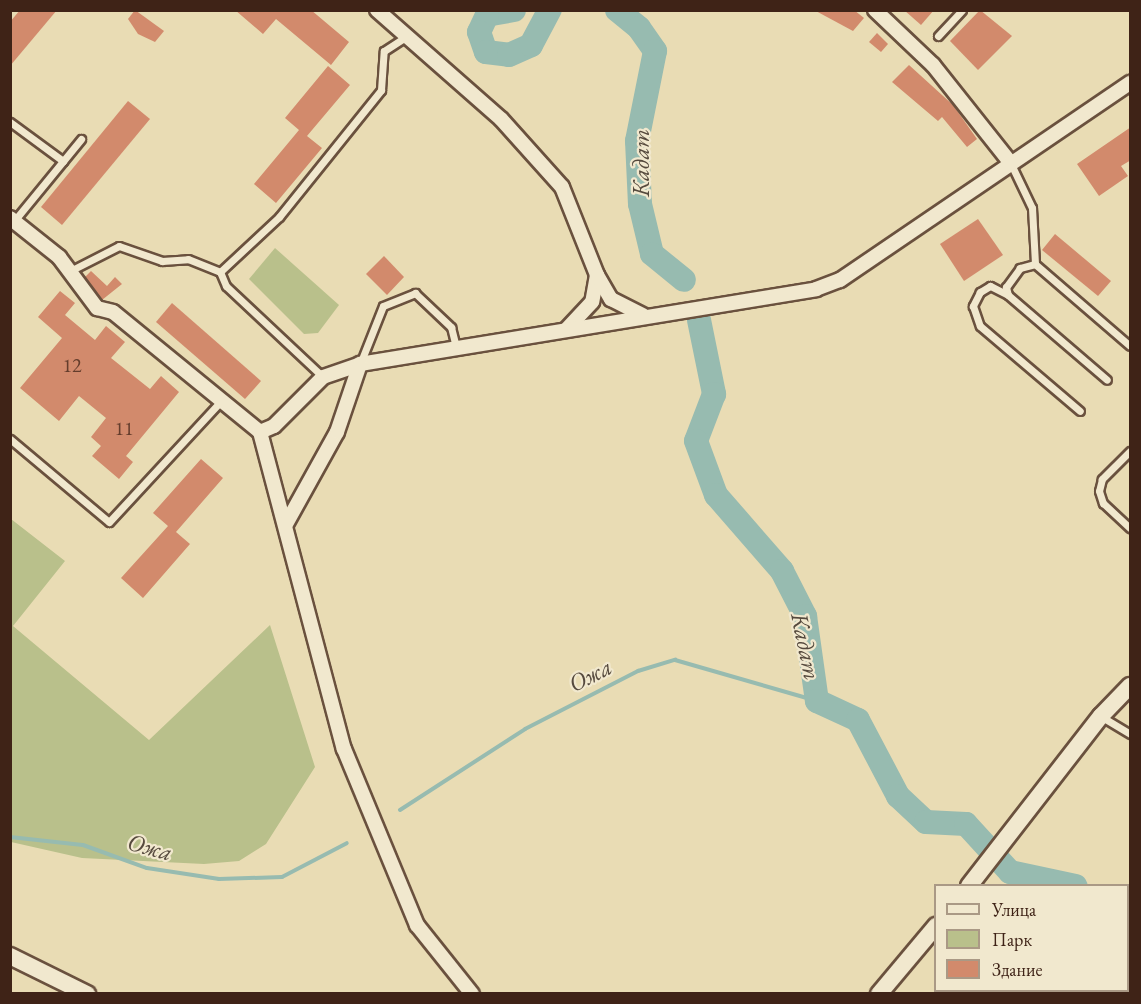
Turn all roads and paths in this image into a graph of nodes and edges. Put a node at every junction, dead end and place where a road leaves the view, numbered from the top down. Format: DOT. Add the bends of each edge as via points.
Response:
graph roads {
  1 [pos="377,10"];
  2 [pos="875,10"];
  3 [pos="962,10"];
  4 [pos="408,35"];
  5 [pos="938,36"];
  6 [pos="1131,82"];
  7 [pos="10,122"];
  8 [pos="81,139"];
  9 [pos="63,161"];
  10 [pos="1010,162"];
  11 [pos="12,220"];
  12 [pos="1035,264"];
  13 [pos="68,272"];
  14 [pos="220,272"];
  15 [pos="597,275"];
  16 [pos="1008,295"];
  17 [pos="645,316"];
  18 [pos="565,331"];
  19 [pos="1131,345"];
  20 [pos="456,347"];
  21 [pos="360,364"];
  22 [pos="323,377"];
  23 [pos="1107,380"];
  24 [pos="221,401"];
  25 [pos="1080,411"];
  26 [pos="260,432"];
  27 [pos="10,439"];
  28 [pos="1131,450"];
  29 [pos="286,524"];
  30 [pos="1131,528"];
  31 [pos="1131,686"];
  32 [pos="1101,716"];
  33 [pos="1131,734"];
  34 [pos="970,884"];
  35 [pos="934,928"];
  36 [pos="10,956"];
  37 [pos="87,993"];
  38 [pos="471,993"];
  39 [pos="879,993"];
  1 -- 4 [label="street"];
  2 -- 10 [label="street" via="933,65"];
  3 -- 5 [label="lane"];
  4 -- 14 [label="lane" via="384,51 381,90 279,217"];
  4 -- 15 [label="street" via="537,155 562,188"];
  6 -- 10 [label="street"];
  7 -- 9 [label="lane"];
  8 -- 9 [label="lane"];
  9 -- 11 [label="lane"];
  10 -- 12 [label="lane" via="1032,208"];
  10 -- 17 [label="street" via="840,280 816,289"];
  11 -- 13 [label="street" via="59,257"];
  12 -- 16 [label="lane" via="1020,268 1006,287"];
  12 -- 19 [label="lane"];
  13 -- 14 [label="lane" via="119,246 162,261 188,259"];
  13 -- 24 [label="street" via="97,308 112,312"];
  14 -- 22 [label="lane" via="226,286"];
  15 -- 17 [label="street" via="610,299"];
  15 -- 18 [label="street" via="592,302"];
  16 -- 23 [label="lane"];
  16 -- 25 [label="lane" via="990,286 980,292 973,306 980,326"];
  17 -- 18 [label="street"];
  18 -- 20 [label="street"];
  20 -- 21 [label="street"];
  20 -- 21 [label="lane" via="451,327 415,293 383,306"];
  21 -- 22 [label="street"];
  21 -- 29 [label="street" via="337,432"];
  22 -- 26 [label="street" via="274,426"];
  24 -- 26 [label="street"];
  24 -- 27 [label="lane" via="109,522"];
  26 -- 29 [label="street"];
  28 -- 30 [label="lane" via="1102,479 1099,491 1103,502"];
  29 -- 38 [label="street" via="344,749 380,841 417,925"];
  31 -- 32 [label="street"];
  32 -- 33 [label="lane"];
  32 -- 34 [label="street"];
  35 -- 39 [label="street"];
  36 -- 37 [label="street"];
}
